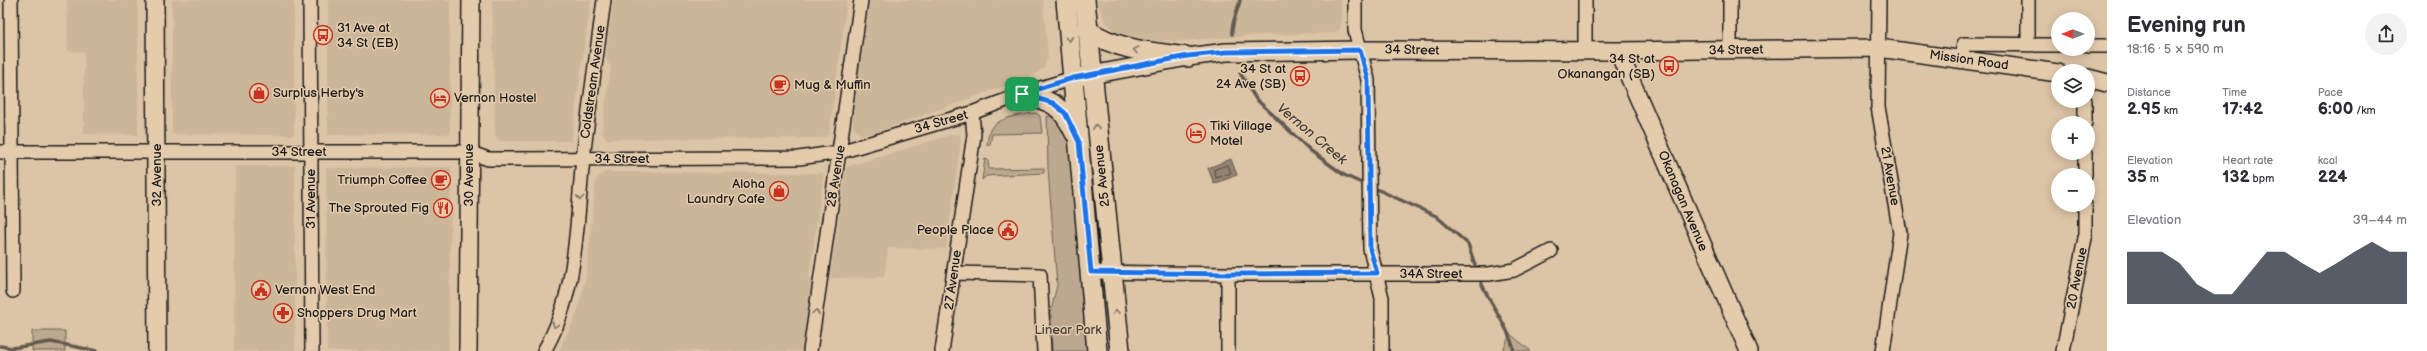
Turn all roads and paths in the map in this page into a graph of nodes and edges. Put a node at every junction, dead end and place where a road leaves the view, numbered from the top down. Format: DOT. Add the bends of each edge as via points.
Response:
graph roads {
  1 [pos="11,0"];
  2 [pos="155,0"];
  3 [pos="310,0"];
  4 [pos="471,0"];
  5 [pos="604,0"];
  6 [pos="861,0"];
  7 [pos="1066,0"];
  8 [pos="1085,0"];
  9 [pos="1355,0"];
  10 [pos="1585,0"];
  11 [pos="1730,0"];
  12 [pos="1879,0"];
  13 [pos="2028,0"];
  14 [pos="1087,30"];
  15 [pos="2028,45"];
  16 [pos="2051,45"];
  17 [pos="2095,46"];
  18 [pos="2107,46"];
  19 [pos="1879,48"];
  20 [pos="1360,50"];
  21 [pos="1730,51"];
  22 [pos="1584,52"];
  23 [pos="1618,52"];
  24 [pos="1188,56"];
  25 [pos="1961,58"];
  26 [pos="2051,72"];
  27 [pos="1082,77"];
  28 [pos="2095,80"];
  29 [pos="2107,83"];
  30 [pos="1022,94"];
  31 [pos="972,113"];
  32 [pos="1079,142"];
  33 [pos="157,151"];
  34 [pos="6,152"];
  35 [pos="311,152"];
  36 [pos="469,152"];
  37 [pos="840,152"];
  38 [pos="583,159"];
  39 [pos="2085,212"];
  40 [pos="1551,252"];
  41 [pos="1091,272"];
  42 [pos="1113,272"];
  43 [pos="954,273"];
  44 [pos="1377,273"];
  45 [pos="1228,274"];
  46 [pos="13,291"];
  47 [pos="157,351"];
  48 [pos="312,351"];
  49 [pos="468,351"];
  50 [pos="544,351"];
  51 [pos="810,351"];
  52 [pos="942,351"];
  53 [pos="1044,351"];
  54 [pos="1098,351"];
  55 [pos="1120,351"];
  56 [pos="1228,351"];
  57 [pos="1382,351"];
  58 [pos="1748,351"];
  59 [pos="1883,351"];
  60 [pos="2063,351"];
  1 -- 34 [label="street"];
  2 -- 33 [label="street, 32 Avenue"];
  3 -- 35 [label="street, 31 Avenue"];
  4 -- 36 [label="street, 30 Avenue"];
  5 -- 38 [label="street, Coldstream Avenue"];
  6 -- 37 [label="street, 28 Avenue"];
  7 -- 27 [label="main road, 25 Avenue, one-way"];
  8 -- 14 [label="main road, 25 Avenue"];
  9 -- 20 [label="street" via="1355,30"];
  10 -- 22 [label="street"];
  11 -- 21 [label="street"];
  12 -- 19 [label="street, 21 Avenue"];
  13 -- 15 [label="street"];
  24 -- 14 [label="main road, one-way" via="1141,51 1104,41"];
  14 -- 27 [label="main road, 25 Avenue"];
  15 -- 16 [label="street"];
  15 -- 25 [label="street" via="1964,44"];
  17 -- 18 [label="street"];
  19 -- 21 [label="street, 34 Street"];
  19 -- 25 [label="street, Mission Road"];
  19 -- 59 [label="street, 21 Avenue" via="1878,107 1900,233"];
  20 -- 22 [label="street, 34 Street"];
  20 -- 24 [label="street, 34 Street" via="1226,52"];
  20 -- 44 [label="street" via="1368,80 1370,249"];
  21 -- 23 [label="street, 34 Street"];
  22 -- 23 [label="street, 34 Street"];
  23 -- 58 [label="street, Okanagan Avenue"];
  24 -- 27 [label="street, 34 Street"];
  25 -- 26 [label="street, Mission Road"];
  27 -- 30 [label="street, 34 Street"];
  27 -- 32 [label="main road, 25 Avenue"];
  42 -- 27 [label="main road, 25 Avenue, one-way"];
  28 -- 29 [label="street"];
  30 -- 31 [label="street, 34 Street"];
  30 -- 32 [label="main road" via="1053,103 1065,113"];
  31 -- 37 [label="street, 34 Street"];
  31 -- 43 [label="street, 27 Avenue" via="974,135"];
  32 -- 41 [label="main road, 25 Avenue"];
  33 -- 34 [label="street, 34 Street"];
  33 -- 35 [label="street, 34 Street"];
  33 -- 47 [label="street, 32 Avenue"];
  34 -- 46 [label="street"];
  35 -- 36 [label="street, 34 Street"];
  35 -- 48 [label="street, 31 Avenue"];
  36 -- 38 [label="street, 34 Street" via="488,159"];
  36 -- 49 [label="street, 30 Avenue"];
  37 -- 38 [label="street, 34 Street" via="799,158"];
  51 -- 37 [label="street, 28 Avenue, one-way"];
  38 -- 50 [label="street, Coldstream Avenue, one-way" via="574,265 563,304"];
  39 -- 60 [label="street, 20 Avenue" via="2085,238"];
  40 -- 44 [label="street, 34A Street" via="1514,270 1488,274"];
  41 -- 42 [label="street, 34A Street"];
  41 -- 54 [label="main road, 25 Avenue"];
  42 -- 45 [label="street, 34A Street"];
  55 -- 42 [label="main road, 25 Avenue, one-way"];
  43 -- 52 [label="street, 27 Avenue"];
  43 -- 53 [label="street" via="1040,275"];
  44 -- 45 [label="street, 34A Street"];
  44 -- 57 [label="street" via="1382,298"];
  45 -- 56 [label="street"];
}
